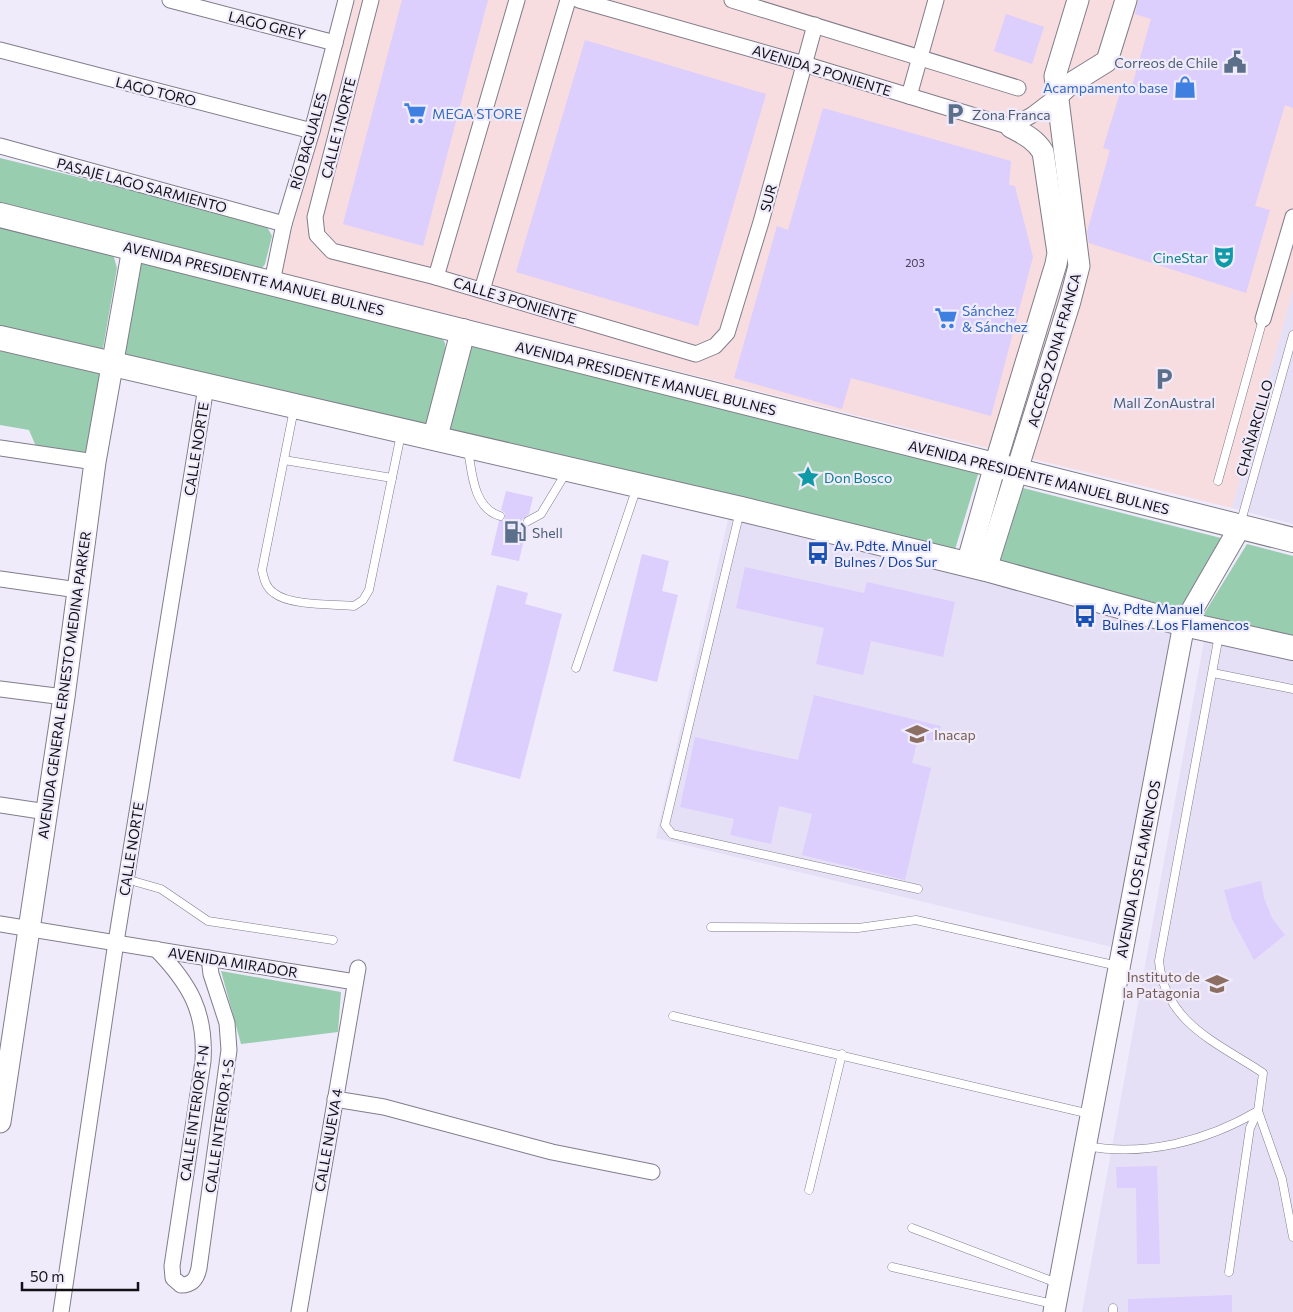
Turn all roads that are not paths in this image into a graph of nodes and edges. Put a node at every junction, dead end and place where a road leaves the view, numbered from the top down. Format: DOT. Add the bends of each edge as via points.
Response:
graph roads {
  1 [pos="170,0"];
  2 [pos="346,0"];
  3 [pos="371,0"];
  4 [pos="517,0"];
  5 [pos="568,0"];
  6 [pos="579,0"];
  7 [pos="732,0"];
  8 [pos="936,0"];
  9 [pos="1078,0"];
  10 [pos="1126,0"];
  11 [pos="815,25"];
  12 [pos="335,43"];
  13 [pos="0,50"];
  14 [pos="920,57"];
  15 [pos="804,64"];
  16 [pos="1018,88"];
  17 [pos="909,96"];
  18 [pos="1057,96"];
  19 [pos="1011,127"];
  20 [pos="312,131"];
  21 [pos="0,146"];
  22 [pos="0,215"];
  23 [pos="1293,217"];
  24 [pos="284,224"];
  25 [pos="133,248"];
  26 [pos="332,251"];
  27 [pos="436,277"];
  28 [pos="272,282"];
  29 [pos="482,290"];
  30 [pos="1263,319"];
  31 [pos="463,332"];
  32 [pos="1293,335"];
  33 [pos="0,338"];
  34 [pos="696,354"];
  35 [pos="113,364"];
  36 [pos="206,387"];
  37 [pos="295,407"];
  38 [pos="402,430"];
  39 [pos="435,438"];
  40 [pos="467,445"];
  41 [pos="0,448"];
  42 [pos="284,460"];
  43 [pos="95,462"];
  44 [pos="995,465"];
  45 [pos="569,469"];
  46 [pos="1018,471"];
  47 [pos="392,478"];
  48 [pos="1218,481"];
  49 [pos="638,485"];
  50 [pos="741,509"];
  51 [pos="500,516"];
  52 [pos="528,521"];
  53 [pos="1240,527"];
  54 [pos="1293,540"];
  55 [pos="977,567"];
  56 [pos="0,579"];
  57 [pos="78,590"];
  58 [pos="1184,624"];
  59 [pos="1220,632"];
  60 [pos="1293,648"];
  61 [pos="576,668"];
  62 [pos="1213,673"];
  63 [pos="0,689"];
  64 [pos="1293,689"];
  65 [pos="64,697"];
  66 [pos="0,806"];
  67 [pos="47,812"];
  68 [pos="126,879"];
  69 [pos="918,889"];
  70 [pos="0,924"];
  71 [pos="711,927"];
  72 [pos="29,928"];
  73 [pos="333,940"];
  74 [pos="113,942"];
  75 [pos="156,949"];
  76 [pos="209,958"];
  77 [pos="1119,967"];
  78 [pos="356,975"];
  79 [pos="674,1016"];
  80 [pos="842,1054"];
  81 [pos="4,1062"];
  82 [pos="335,1099"];
  83 [pos="1258,1111"];
  84 [pos="1091,1114"];
  85 [pos="0,1122"];
  86 [pos="1086,1146"];
  87 [pos="652,1172"];
  88 [pos="809,1190"];
  89 [pos="912,1228"];
  90 [pos="1293,1237"];
  91 [pos="892,1268"];
  92 [pos="1229,1272"];
  93 [pos="181,1286"];
  94 [pos="1056,1300"];
  95 [pos="61,1312"];
  96 [pos="299,1312"];
  1 -- 12 [label="street, LAGO GREY"];
  2 -- 12 [label="street, RÍO BAGUALES"];
  3 -- 26 [label="street, CALLE 1 NORTE" via="315,217 318,235"];
  4 -- 27 [label="street"];
  5 -- 29 [label="street"];
  6 -- 15 [label="street, AVENIDA 2 PONIENTE"];
  7 -- 11 [label="street"];
  8 -- 14 [label="street"];
  9 -- 18 [label="street, ACCESO ZONA FRANCA" via="1055,76"];
  10 -- 18 [label="street" via="1107,61"];
  11 -- 14 [label="street"];
  11 -- 15 [label="street, SUR"];
  12 -- 20 [label="street, RÍO BAGUALES"];
  13 -- 20 [label="street, LAGO TORO"];
  14 -- 16 [label="street"];
  14 -- 17 [label="street"];
  15 -- 17 [label="street, AVENIDA 2 PONIENTE"];
  15 -- 34 [label="street, SUR" via="727,333 715,346"];
  17 -- 19 [label="street, AVENIDA 2 PONIENTE"];
  18 -- 19 [label="street"];
  18 -- 46 [label="street, ACCESO ZONA FRANCA" via="1079,266"];
  19 -- 44 [label="street, ACCESO ZONA FRANCA" via="1038,143 1042,152 1058,253"];
  20 -- 24 [label="street, RÍO BAGUALES"];
  21 -- 24 [label="street, PASAJE LAGO SARMIENTO"];
  22 -- 25 [label="main road, AVENIDA PRESIDENTE MANUEL BULNES"];
  23 -- 30 [label="street"];
  24 -- 28 [label="street, RÍO BAGUALES"];
  25 -- 28 [label="main road, AVENIDA PRESIDENTE MANUEL BULNES"];
  25 -- 35 [label="street, AVENIDA GENERAL ERNESTO MEDINA PARKER"];
  26 -- 27 [label="street, CALLE 3 PONIENTE"];
  27 -- 29 [label="street, CALLE 3 PONIENTE"];
  28 -- 31 [label="main road, AVENIDA PRESIDENTE MANUEL BULNES"];
  29 -- 34 [label="street, CALLE 3 PONIENTE"];
  30 -- 48 [label="lane"];
  31 -- 39 [label="main road"];
  31 -- 44 [label="main road, AVENIDA PRESIDENTE MANUEL BULNES"];
  32 -- 53 [label="lane, CHAÑARCILLO"];
  33 -- 35 [label="main road"];
  35 -- 36 [label="main road"];
  35 -- 43 [label="street, AVENIDA GENERAL ERNESTO MEDINA PARKER"];
  36 -- 37 [label="main road"];
  36 -- 68 [label="street, CALLE NORTE"];
  37 -- 38 [label="main road"];
  37 -- 42 [label="lane"];
  38 -- 39 [label="main road"];
  38 -- 47 [label="lane"];
  39 -- 40 [label="main road"];
  40 -- 45 [label="main road"];
  40 -- 51 [label="lane" via="478,496"];
  41 -- 43 [label="street"];
  42 -- 47 [label="lane"];
  42 -- 47 [label="lane" via="262,570 265,583 273,593 286,600 354,606 363,600 369,590"];
  43 -- 57 [label="street, AVENIDA GENERAL ERNESTO MEDINA PARKER"];
  44 -- 46 [label="main road, AVENIDA PRESIDENTE MANUEL BULNES"];
  44 -- 55 [label="street, ACCESO ZONA FRANCA"];
  45 -- 49 [label="main road"];
  45 -- 52 [label="lane" via="541,514"];
  46 -- 53 [label="main road, AVENIDA PRESIDENTE MANUEL BULNES"];
  46 -- 55 [label="street, ACCESO ZONA FRANCA"];
  49 -- 50 [label="main road"];
  49 -- 61 [label="lane"];
  50 -- 55 [label="main road"];
  50 -- 69 [label="lane" via="665,825 672,834"];
  53 -- 54 [label="main road, AVENIDA PRESIDENTE MANUEL BULNES"];
  53 -- 58 [label="street, AVENIDA LOS FLAMENCOS"];
  55 -- 58 [label="main road"];
  56 -- 57 [label="street"];
  57 -- 65 [label="street, AVENIDA GENERAL ERNESTO MEDINA PARKER"];
  58 -- 59 [label="main road"];
  58 -- 77 [label="street, AVENIDA LOS FLAMENCOS"];
  59 -- 60 [label="main road"];
  59 -- 62 [label="lane"];
  62 -- 64 [label="lane"];
  62 -- 83 [label="lane" via="1159,961 1161,982 1172,1006 1189,1024 1264,1074"];
  63 -- 65 [label="street"];
  65 -- 67 [label="street, AVENIDA GENERAL ERNESTO MEDINA PARKER"];
  66 -- 67 [label="street"];
  67 -- 72 [label="street, AVENIDA GENERAL ERNESTO MEDINA PARKER"];
  68 -- 73 [label="lane" via="161,889 208,921"];
  68 -- 74 [label="street, CALLE NORTE"];
  70 -- 72 [label="street, AVENIDA MIRADOR"];
  71 -- 77 [label="lane" via="858,928 916,920"];
  72 -- 74 [label="street, AVENIDA MIRADOR"];
  72 -- 81 [label="street, AVENIDA GENERAL ERNESTO MEDINA PARKER"];
  74 -- 75 [label="street, AVENIDA MIRADOR"];
  74 -- 95 [label="street, CALLE NORTE"];
  75 -- 76 [label="street, AVENIDA MIRADOR"];
  75 -- 93 [label="street, CALLE INTERIOR 1-N" via="190,991 203,1030 203,1061 172,1266 173,1278"];
  76 -- 78 [label="street, AVENIDA MIRADOR"];
  76 -- 93 [label="street, CALLE INTERIOR 1-S" via="227,1022 230,1050 199,1268 189,1285"];
  77 -- 84 [label="street, AVENIDA LOS FLAMENCOS"];
  78 -- 82 [label="street, CALLE NUEVA 4"];
  79 -- 80 [label="lane"];
  80 -- 84 [label="lane"];
  80 -- 88 [label="lane"];
  81 -- 85 [label="street, AVENIDA GENERAL ERNESTO MEDINA PARKER"];
  82 -- 87 [label="street" via="384,1107 552,1152"];
  82 -- 96 [label="street, CALLE NUEVA 4"];
  83 -- 86 [label="lane" via="1232,1126 1174,1144 1134,1150"];
  83 -- 90 [label="lane" via="1282,1179"];
  83 -- 92 [label="lane" via="1250,1128"];
  84 -- 86 [label="street, AVENIDA LOS FLAMENCOS"];
  86 -- 94 [label="street, AVENIDA LOS FLAMENCOS"];
  89 -- 94 [label="lane"];
  91 -- 94 [label="lane"];
}
